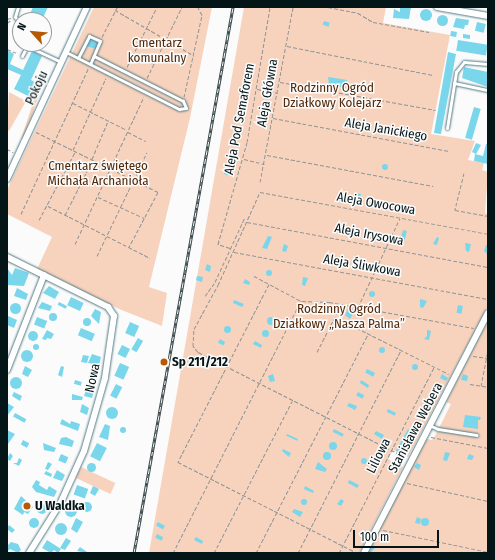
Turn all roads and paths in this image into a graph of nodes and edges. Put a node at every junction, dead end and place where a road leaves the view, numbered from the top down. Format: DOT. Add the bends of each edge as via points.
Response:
graph roads {
  1 [pos="87,7"];
  2 [pos="117,7"];
  3 [pos="157,7"];
  4 [pos="182,7"];
  5 [pos="198,7"];
  6 [pos="270,7"];
  7 [pos="293,7"];
  8 [pos="328,7"];
  9 [pos="437,7"];
  10 [pos="115,10"];
  11 [pos="488,16"];
  12 [pos="147,28"];
  13 [pos="429,32"];
  14 [pos="166,40"];
  15 [pos="100,42"];
  16 [pos="286,46"];
  17 [pos="7,48"];
  18 [pos="66,52"];
  19 [pos="22,56"];
  20 [pos="94,56"];
  21 [pos="193,56"];
  22 [pos="78,58"];
  23 [pos="62,62"];
  24 [pos="90,64"];
  25 [pos="488,64"];
  26 [pos="88,69"];
  27 [pos="126,71"];
  28 [pos="434,75"];
  29 [pos="107,78"];
  30 [pos="145,81"];
  31 [pos="280,82"];
  32 [pos="454,83"];
  33 [pos="256,89"];
  34 [pos="488,90"];
  35 [pos="278,93"];
  36 [pos="144,97"];
  37 [pos="184,101"];
  38 [pos="72,103"];
  39 [pos="435,110"];
  40 [pos="90,112"];
  41 [pos="273,118"];
  42 [pos="108,121"];
  43 [pos="447,128"];
  44 [pos="30,129"];
  45 [pos="128,131"];
  46 [pos="54,141"];
  47 [pos="146,141"];
  48 [pos="7,149"];
  49 [pos="73,150"];
  50 [pos="75,151"];
  51 [pos="449,151"];
  52 [pos="14,152"];
  53 [pos="147,152"];
  54 [pos="266,155"];
  55 [pos="243,159"];
  56 [pos="92,160"];
  57 [pos="265,164"];
  58 [pos="111,169"];
  59 [pos="464,173"];
  60 [pos="7,179"];
  61 [pos="134,180"];
  62 [pos="260,182"];
  63 [pos="432,186"];
  64 [pos="97,197"];
  65 [pos="48,206"];
  66 [pos="120,208"];
  67 [pos="21,214"];
  68 [pos="65,216"];
  69 [pos="488,216"];
  70 [pos="245,217"];
  71 [pos="144,218"];
  72 [pos="400,218"];
  73 [pos="40,220"];
  74 [pos="247,222"];
  75 [pos="84,225"];
  76 [pos="488,234"];
  77 [pos="107,236"];
  78 [pos="75,244"];
  79 [pos="129,247"];
  80 [pos="230,248"];
  81 [pos="387,248"];
  82 [pos="233,252"];
  83 [pos="97,256"];
  84 [pos="7,257"];
  85 [pos="150,258"];
  86 [pos="488,267"];
  87 [pos="44,275"];
  88 [pos="254,276"];
  89 [pos="373,277"];
  90 [pos="269,284"];
  91 [pos="205,296"];
  92 [pos="488,299"];
  93 [pos="301,301"];
  94 [pos="341,304"];
  95 [pos="358,308"];
  96 [pos="488,313"];
  97 [pos="335,317"];
  98 [pos="480,329"];
  99 [pos="368,334"];
  100 [pos="401,350"];
  101 [pos="488,351"];
  102 [pos="317,352"];
  103 [pos="467,354"];
  104 [pos="487,358"];
  105 [pos="227,367"];
  106 [pos="434,367"];
  107 [pos="7,370"];
  108 [pos="455,378"];
  109 [pos="259,384"];
  110 [pos="470,384"];
  111 [pos="481,386"];
  112 [pos="488,387"];
  113 [pos="292,400"];
  114 [pos="326,417"];
  115 [pos="429,425"];
  116 [pos="359,434"];
  117 [pos="425,434"];
  118 [pos="477,435"];
  119 [pos="488,448"];
  120 [pos="392,450"];
  121 [pos="411,460"];
  122 [pos="211,479"];
  123 [pos="401,481"];
  124 [pos="244,495"];
  125 [pos="488,501"];
  126 [pos="277,512"];
  127 [pos="377,528"];
  128 [pos="310,529"];
  129 [pos="343,546"];
  130 [pos="488,552"];
  131 [pos="29,553"];
  132 [pos="173,553"];
  133 [pos="214,553"];
  134 [pos="256,553"];
  135 [pos="298,553"];
  136 [pos="339,553"];
  137 [pos="357,553"];
  138 [pos="364,553"];
  1 -- 18 [label="street, Pokoju"];
  2 -- 10 [label="path"];
  3 -- 12 [label="path"];
  4 -- 14 [label="path"];
  5 -- 21 [label="path" via="202,15"];
  6 -- 33 [label="path, Aleja Pod Semaforem"];
  7 -- 16 [label="path, Aleja Główna"];
  8 -- 13 [label="path" via="358,13 373,22"];
  9 -- 11 [label="street"];
  10 -- 12 [label="path"];
  10 -- 15 [label="path"];
  12 -- 14 [label="path"];
  12 -- 27 [label="path"];
  14 -- 21 [label="path"];
  14 -- 30 [label="path"];
  15 -- 20 [label="lane"];
  15 -- 22 [label="lane" via="89,36"];
  16 -- 28 [label="path"];
  16 -- 31 [label="path, Aleja Główna"];
  17 -- 19 [label="path"];
  18 -- 22 [label="lane"];
  18 -- 23 [label="street, Pokoju"];
  19 -- 23 [label="lane" via="26,46"];
  20 -- 24 [label="lane"];
  20 -- 27 [label="lane"];
  21 -- 37 [label="path"];
  22 -- 24 [label="lane"];
  23 -- 44 [label="street, Pokoju"];
  24 -- 37 [label="lane" via="179,109 186,108"];
  25 -- 32 [label="lane" via="464,62 456,72"];
  26 -- 38 [label="path"];
  27 -- 30 [label="lane"];
  29 -- 40 [label="path"];
  30 -- 37 [label="lane"];
  31 -- 35 [label="path, Aleja Główna"];
  31 -- 39 [label="path"];
  32 -- 34 [label="lane"];
  32 -- 43 [label="lane"];
  33 -- 35 [label="path"];
  33 -- 55 [label="path, Aleja Pod Semaforem"];
  35 -- 41 [label="path, Aleja Główna"];
  36 -- 45 [label="path"];
  38 -- 40 [label="path"];
  38 -- 46 [label="path"];
  40 -- 42 [label="path"];
  40 -- 49 [label="path"];
  41 -- 51 [label="path, Aleja Janickiego"];
  41 -- 54 [label="path, Aleja Główna"];
  42 -- 45 [label="path"];
  42 -- 56 [label="path"];
  44 -- 46 [label="path"];
  44 -- 60 [label="street, Pokoju"];
  45 -- 47 [label="path"];
  45 -- 58 [label="path"];
  46 -- 49 [label="path"];
  46 -- 67 [label="path"];
  48 -- 52 [label="path"];
  49 -- 50 [label="path"];
  50 -- 56 [label="path"];
  50 -- 65 [label="path"];
  53 -- 61 [label="path"];
  54 -- 57 [label="path, Aleja Główna"];
  54 -- 63 [label="path"];
  55 -- 57 [label="path"];
  55 -- 80 [label="path, Aleja Pod Semaforem" via="218,244"];
  56 -- 58 [label="path"];
  56 -- 68 [label="path"];
  57 -- 62 [label="path, Aleja Główna"];
  58 -- 61 [label="path"];
  58 -- 64 [label="path"];
  59 -- 69 [label="path" via="455,210"];
  61 -- 66 [label="path"];
  61 -- 71 [label="path" via="158,192"];
  64 -- 66 [label="path"];
  64 -- 75 [label="path"];
  65 -- 68 [label="path"];
  65 -- 73 [label="path"];
  66 -- 71 [label="path"];
  66 -- 77 [label="path"];
  68 -- 75 [label="path"];
  70 -- 80 [label="path"];
  71 -- 79 [label="path"];
  72 -- 74 [label="path, Aleja Owocowa" via="260,192"];
  72 -- 76 [label="path, Aleja Owocowa"];
  72 -- 81 [label="path"];
  74 -- 81 [label="path, Aleja Irysowa"];
  74 -- 82 [label="path"];
  75 -- 77 [label="path"];
  75 -- 78 [label="path"];
  77 -- 79 [label="path"];
  77 -- 83 [label="path"];
  79 -- 85 [label="path"];
  80 -- 91 [label="path"];
  81 -- 86 [label="path, Aleja Irysowa"];
  81 -- 89 [label="path"];
  82 -- 89 [label="path, Aleja Śliwkowa"];
  82 -- 105 [label="path" via="194,334 194,349"];
  84 -- 87 [label="street, Nowa"];
  87 -- 107 [label="street"];
  87 -- 131 [label="street, Nowa" via="108,307 114,316 105,378 84,451 61,502"];
  88 -- 90 [label="path"];
  89 -- 92 [label="path, Aleja Śliwkowa"];
  89 -- 95 [label="path"];
  90 -- 93 [label="path"];
  90 -- 105 [label="path"];
  93 -- 94 [label="path"];
  93 -- 109 [label="path"];
  94 -- 95 [label="path"];
  94 -- 97 [label="path"];
  95 -- 98 [label="path"];
  96 -- 98 [label="street, Stanisława Webera"];
  97 -- 99 [label="path"];
  97 -- 102 [label="path"];
  98 -- 103 [label="street, Stanisława Webera"];
  99 -- 100 [label="path"];
  99 -- 114 [label="path"];
  100 -- 106 [label="path"];
  100 -- 116 [label="path"];
  101 -- 104 [label="path"];
  103 -- 104 [label="path"];
  103 -- 108 [label="street, Stanisława Webera"];
  104 -- 111 [label="path"];
  105 -- 109 [label="path"];
  105 -- 122 [label="path" via="178,462"];
  106 -- 108 [label="path"];
  106 -- 120 [label="path, Liliowa"];
  108 -- 115 [label="street, Stanisława Webera"];
  109 -- 113 [label="path"];
  109 -- 122 [label="path"];
  110 -- 111 [label="path"];
  111 -- 112 [label="path"];
  113 -- 114 [label="path"];
  113 -- 124 [label="path"];
  114 -- 116 [label="path"];
  114 -- 126 [label="path"];
  115 -- 117 [label="street, Stanisława Webera"];
  115 -- 118 [label="lane" via="438,430"];
  116 -- 120 [label="path"];
  116 -- 128 [label="path"];
  117 -- 119 [label="path"];
  117 -- 121 [label="street, Stanisława Webera"];
  120 -- 121 [label="path"];
  120 -- 129 [label="path, Liliowa"];
  121 -- 123 [label="street, Stanisława Webera"];
  122 -- 124 [label="path"];
  122 -- 132 [label="path"];
  123 -- 125 [label="path"];
  123 -- 127 [label="street, Stanisława Webera"];
  124 -- 126 [label="path"];
  124 -- 133 [label="path"];
  126 -- 128 [label="path"];
  126 -- 134 [label="path"];
  127 -- 130 [label="path"];
  127 -- 138 [label="street, Stanisława Webera"];
  128 -- 129 [label="path"];
  128 -- 135 [label="path"];
  129 -- 136 [label="path, Liliowa"];
  129 -- 137 [label="path"];
}
